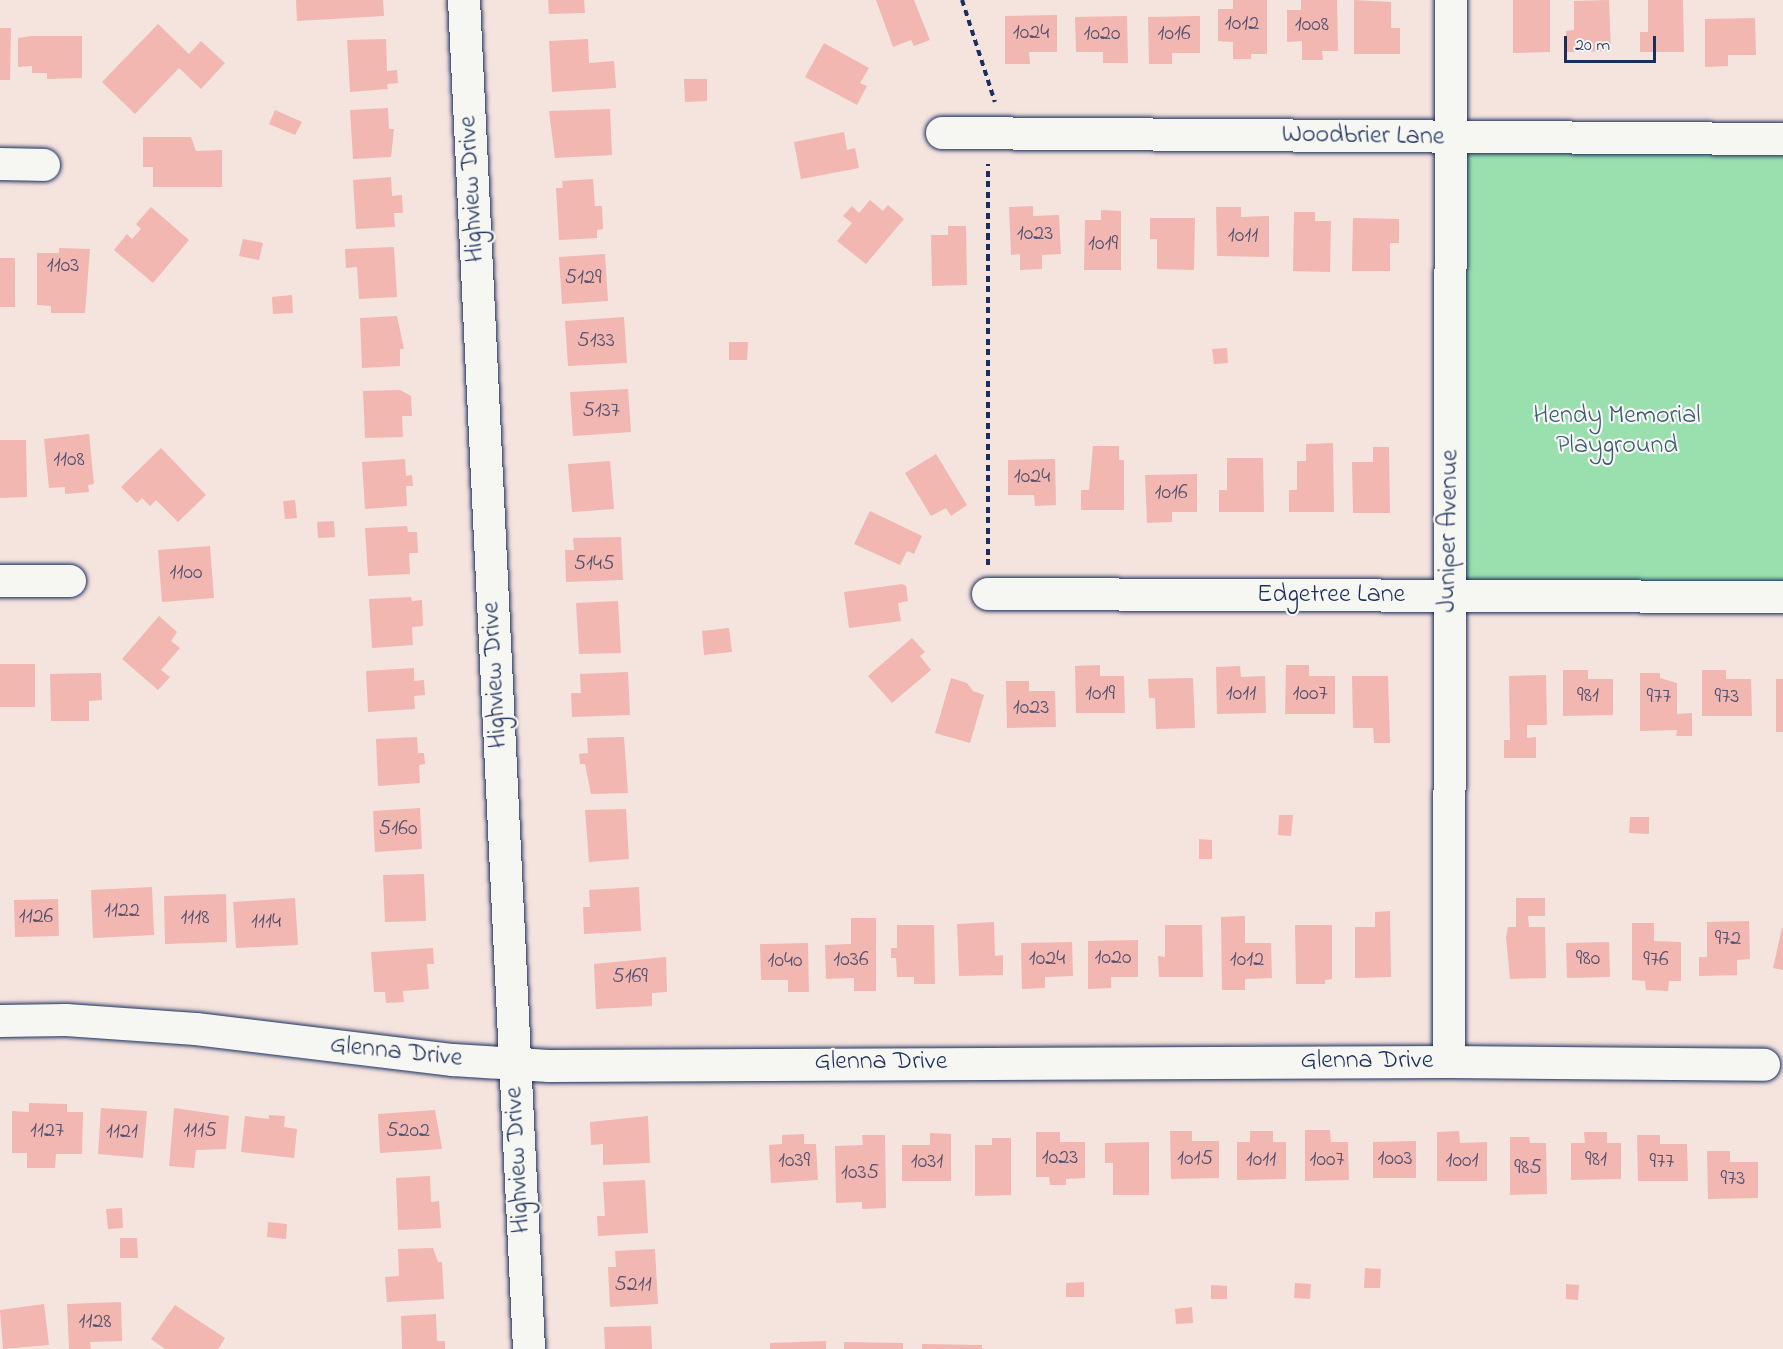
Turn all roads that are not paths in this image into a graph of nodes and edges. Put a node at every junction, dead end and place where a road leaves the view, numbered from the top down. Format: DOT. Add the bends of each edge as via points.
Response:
graph roads {
  1 [pos="464,0"];
  2 [pos="1451,0"];
  3 [pos="942,133"];
  4 [pos="1450,138"];
  5 [pos="1783,139"];
  6 [pos="0,164"];
  7 [pos="44,165"];
  8 [pos="0,581"];
  9 [pos="70,581"];
  10 [pos="988,594"];
  11 [pos="1449,597"];
  12 [pos="1783,597"];
  13 [pos="0,1021"];
  14 [pos="514,1061"];
  15 [pos="1449,1062"];
  16 [pos="1764,1065"];
  17 [pos="529,1349"];
  1 -- 14 [label="street, Highview Drive"];
  2 -- 4 [label="street, Juniper Avenue"];
  3 -- 4 [label="street, Woodbrier Lane"];
  4 -- 5 [label="street, Woodbrier Lane"];
  4 -- 11 [label="street, Juniper Avenue"];
  6 -- 7 [label="street"];
  8 -- 9 [label="street"];
  10 -- 11 [label="street, Edgetree Lane"];
  11 -- 12 [label="street, Edgetree Lane"];
  11 -- 15 [label="street, Juniper Avenue"];
  13 -- 14 [label="street, Glenna Drive" via="66,1020 196,1029 453,1060"];
  14 -- 15 [label="street, Glenna Drive" via="549,1066"];
  14 -- 17 [label="street, Highview Drive"];
  15 -- 16 [label="street, Glenna Drive"];
}
